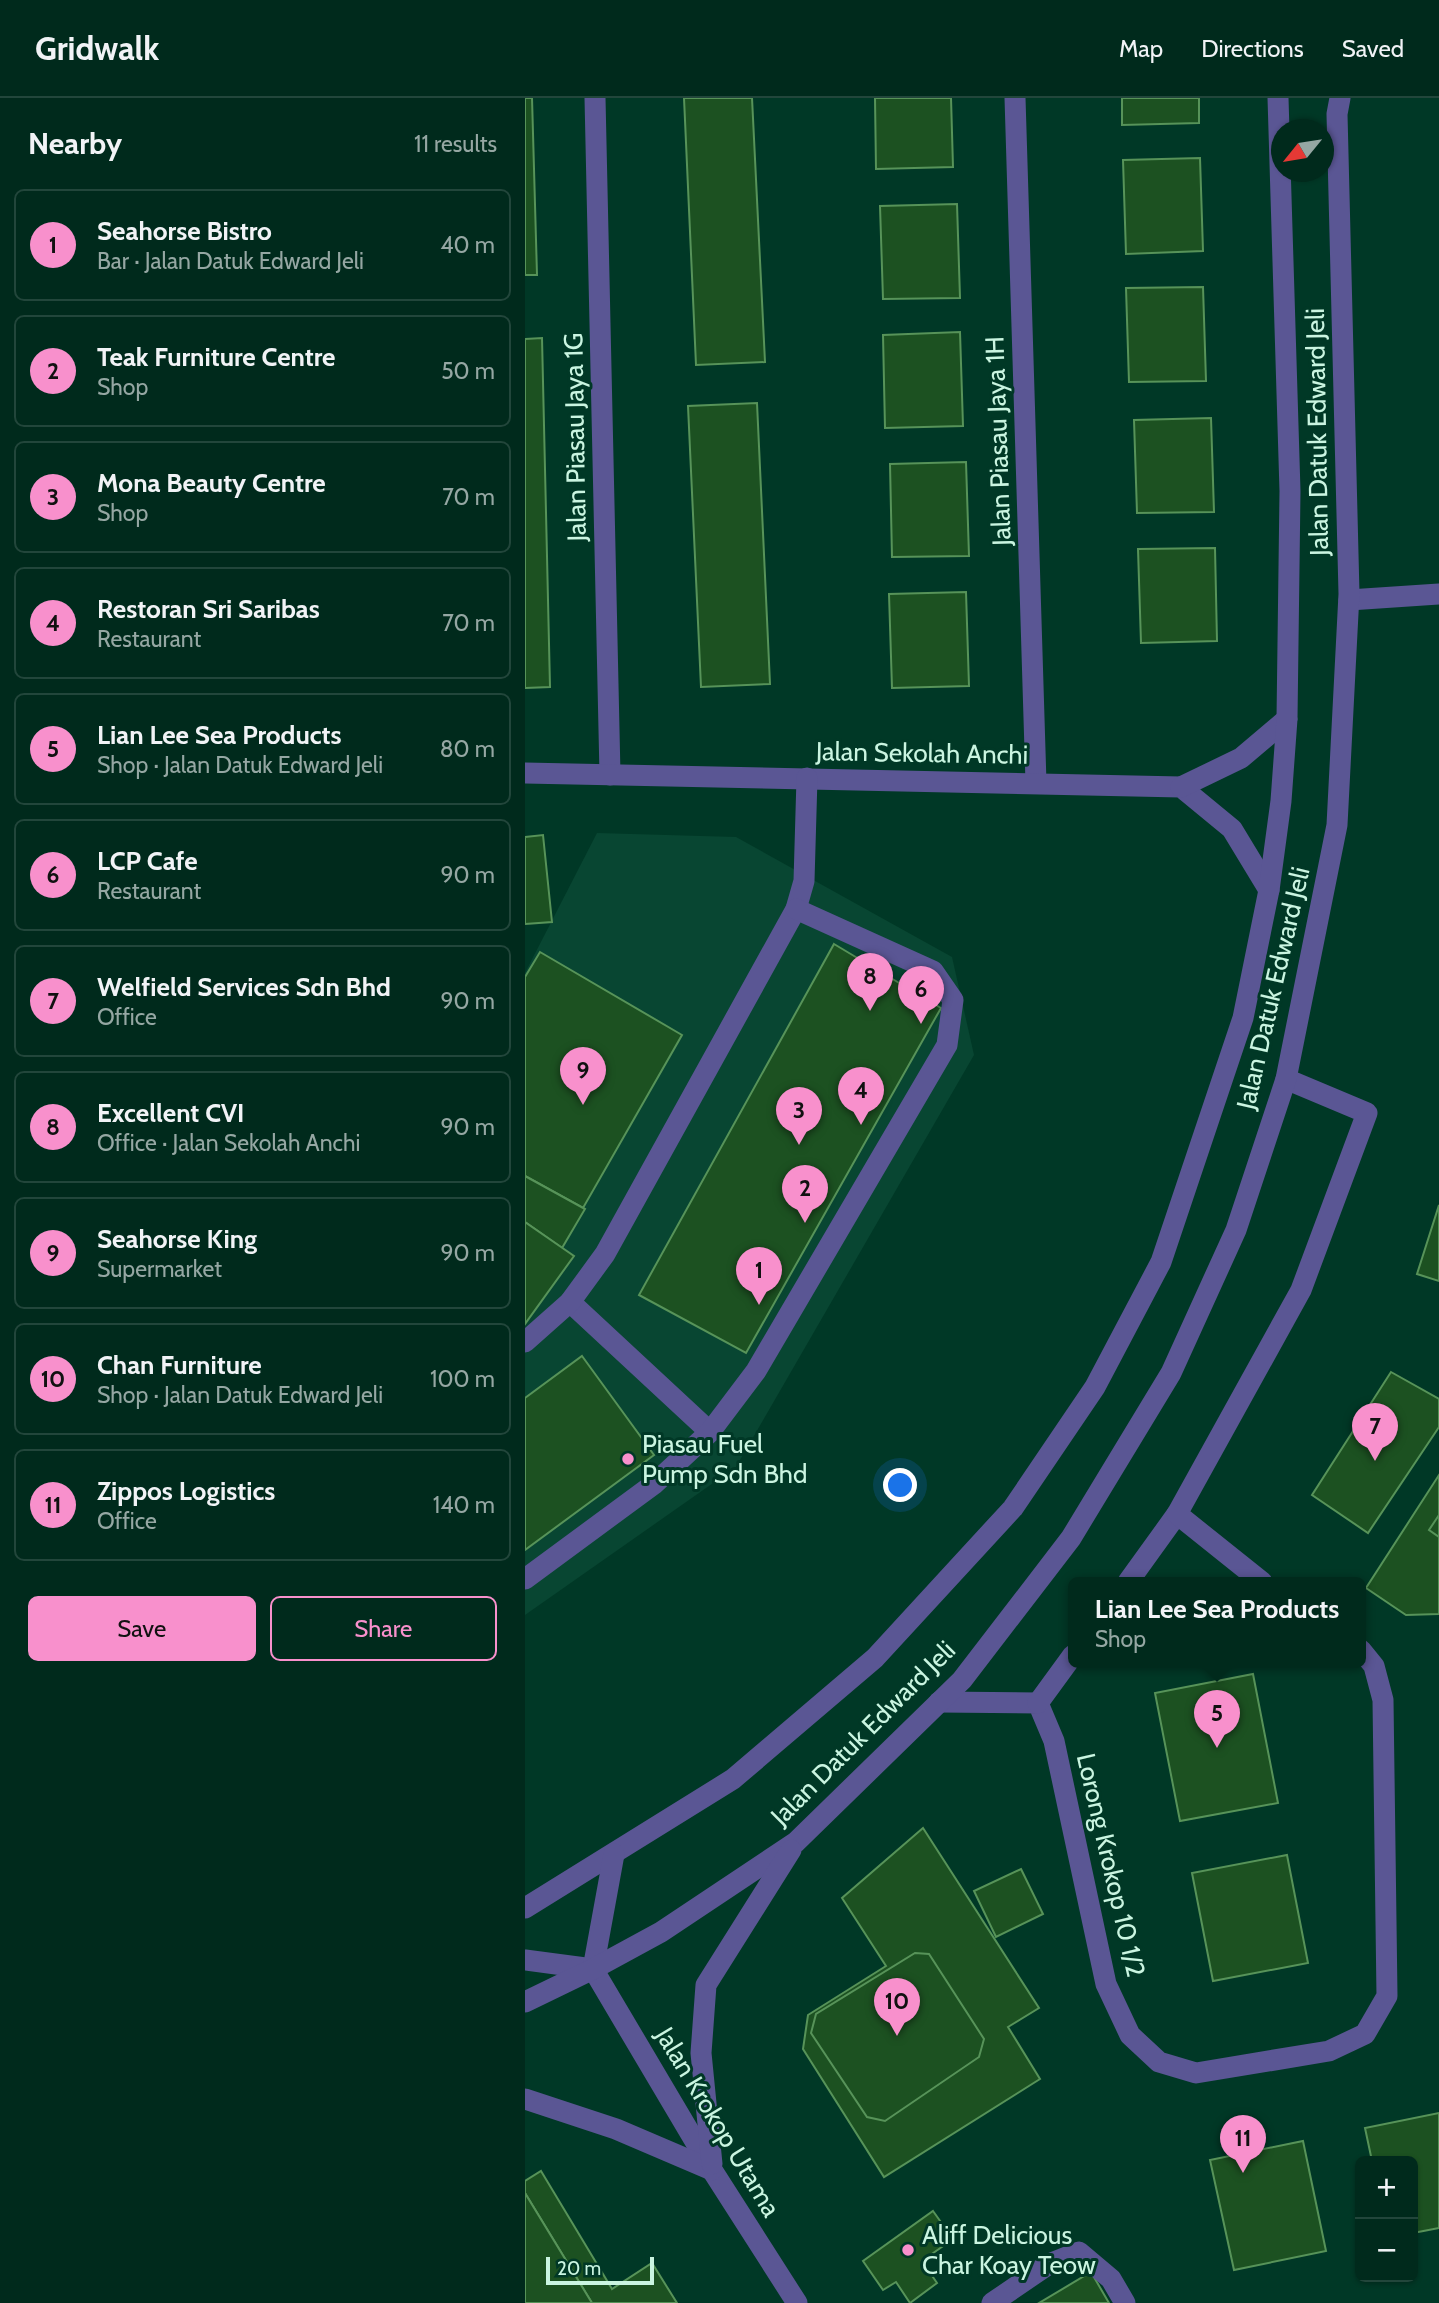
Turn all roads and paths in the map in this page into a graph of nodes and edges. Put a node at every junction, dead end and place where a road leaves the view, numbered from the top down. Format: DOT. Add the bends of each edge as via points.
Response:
graph roads {
  1 [pos="595,98"];
  2 [pos="1015,98"];
  3 [pos="1278,98"];
  4 [pos="1340,98"];
  5 [pos="1439,594"];
  6 [pos="1349,600"];
  7 [pos="1287,719"];
  8 [pos="525,773"];
  9 [pos="610,775"];
  10 [pos="807,778"];
  11 [pos="1036,783"];
  12 [pos="1181,787"];
  13 [pos="1269,890"];
  14 [pos="796,909"];
  15 [pos="1286,1079"];
  16 [pos="570,1302"];
  17 [pos="525,1342"];
  18 [pos="710,1432"];
  19 [pos="1177,1514"];
  20 [pos="1132,1577"];
  21 [pos="1256,1577"];
  22 [pos="525,1579"];
  23 [pos="1366,1657"];
  24 [pos="1068,1663"];
  25 [pos="939,1702"];
  26 [pos="1038,1703"];
  27 [pos="796,1842"];
  28 [pos="614,1854"];
  29 [pos="525,1908"];
  30 [pos="525,1960"];
  31 [pos="593,1969"];
  32 [pos="525,2002"];
  33 [pos="525,2099"];
  34 [pos="712,2170"];
  35 [pos="797,2303"];
  36 [pos="992,2303"];
  37 [pos="1125,2303"];
  1 -- 9 [label="street, Jalan Piasau Jaya 1G"];
  2 -- 11 [label="street, Jalan Piasau Jaya 1H"];
  3 -- 7 [label="street, Jalan Datuk Edward Jeli" via="1290,491"];
  4 -- 6 [label="street, Jalan Datuk Edward Jeli"];
  5 -- 6 [label="street"];
  6 -- 15 [label="street, Jalan Datuk Edward Jeli" via="1337,825"];
  7 -- 12 [label="street" via="1241,758"];
  7 -- 13 [label="street, Jalan Datuk Edward Jeli"];
  8 -- 9 [label="street, Jalan Sekolah Anchi"];
  9 -- 10 [label="street, Jalan Sekolah Anchi"];
  10 -- 11 [label="street, Jalan Sekolah Anchi"];
  10 -- 14 [label="street" via="804,881"];
  11 -- 12 [label="street, Jalan Sekolah Anchi"];
  12 -- 13 [label="street" via="1232,829"];
  13 -- 28 [label="street, Jalan Datuk Edward Jeli" via="1243,1018 1161,1262 1095,1387 1051,1453 1013,1508 875,1658 733,1779"];
  14 -- 16 [label="street" via="605,1254"];
  14 -- 18 [label="street" via="933,971 953,1000 947,1045 756,1371"];
  15 -- 19 [label="street" via="1367,1113 1301,1290"];
  15 -- 25 [label="street, Jalan Datuk Edward Jeli" via="1236,1230 1171,1373 1071,1538 962,1680"];
  16 -- 17 [label="street"];
  16 -- 18 [label="street"];
  18 -- 22 [label="street" via="654,1484"];
  19 -- 20 [label="street"];
  19 -- 21 [label="street"];
  23 -- 26 [label="street, Lorong Krokop 10 1/2" via="1374,1666 1383,1700 1387,1996 1365,2034 1329,2051 1196,2073 1159,2063 1130,2035 1106,1984 1055,1741"];
  24 -- 26 [label="street"];
  25 -- 26 [label="street"];
  25 -- 27 [label="street, Jalan Datuk Edward Jeli"];
  27 -- 31 [label="street, Jalan Datuk Edward Jeli" via="661,1933"];
  27 -- 34 [label="street" via="706,1985 702,2053"];
  28 -- 29 [label="street, Jalan Datuk Edward Jeli"];
  28 -- 31 [label="street"];
  30 -- 31 [label="street"];
  31 -- 32 [label="street, Jalan Datuk Edward Jeli"];
  31 -- 34 [label="street, Jalan Krokop Utama"];
  33 -- 34 [label="street" via="616,2129"];
  34 -- 35 [label="street, Jalan Krokop Utama"];
  36 -- 37 [label="street" via="1049,2264 1079,2252 1111,2278"];
}
